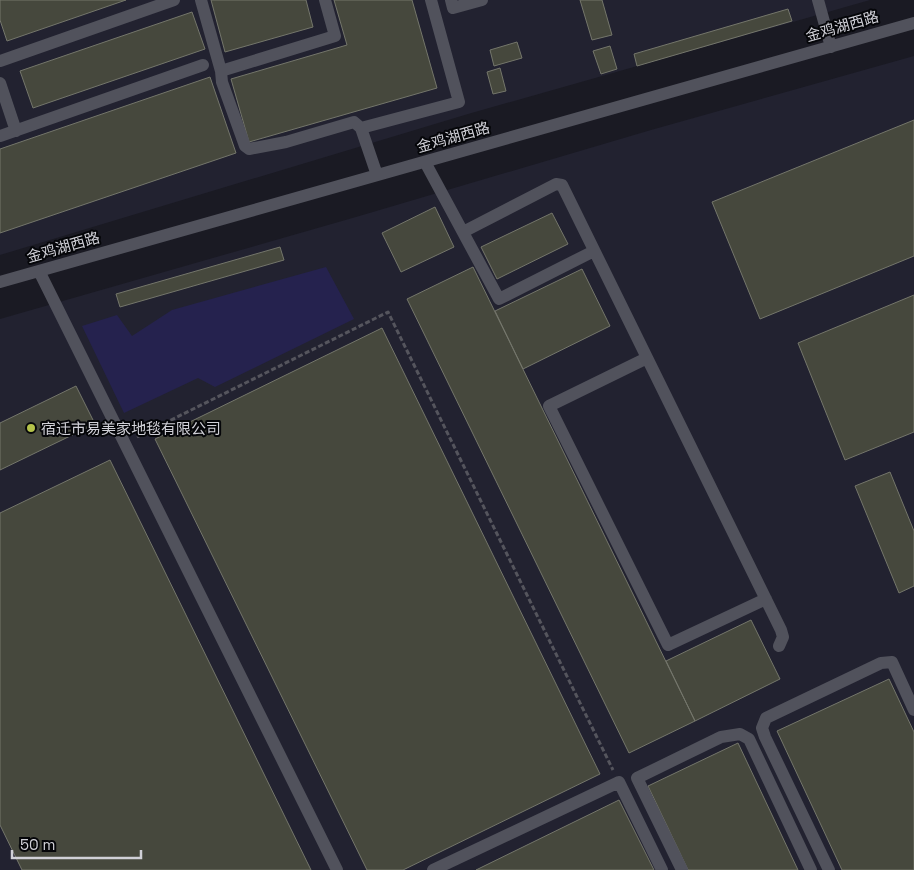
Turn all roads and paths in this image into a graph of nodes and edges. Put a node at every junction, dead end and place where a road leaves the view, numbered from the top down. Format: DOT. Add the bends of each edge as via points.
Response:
graph roads {
  1 [pos="174,0"];
  2 [pos="200,0"];
  3 [pos="325,0"];
  4 [pos="431,0"];
  5 [pos="451,0"];
  6 [pos="482,0"];
  7 [pos="818,0"];
  8 [pos="914,23"];
  9 [pos="831,47"];
  10 [pos="0,61"];
  11 [pos="203,65"];
  12 [pos="221,71"];
  13 [pos="0,83"];
  14 [pos="361,128"];
  15 [pos="16,131"];
  16 [pos="0,136"];
  17 [pos="425,162"];
  18 [pos="377,175"];
  19 [pos="463,232"];
  20 [pos="594,251"];
  21 [pos="39,271"];
  22 [pos="0,282"];
  23 [pos="647,358"];
  24 [pos="124,443"];
  25 [pos="766,599"];
  26 [pos="779,646"];
  27 [pos="914,710"];
  28 [pos="619,782"];
  29 [pos="337,870"];
  30 [pos="433,870"];
  31 [pos="662,870"];
  32 [pos="682,870"];
  33 [pos="811,870"];
  34 [pos="829,870"];
  1 -- 10 [label="street"];
  2 -- 12 [label="street"];
  3 -- 12 [label="street" via="335,36"];
  4 -- 14 [label="street" via="459,102"];
  5 -- 6 [label="street" via="453,8"];
  7 -- 9 [label="street"];
  8 -- 9 [label="street, 金鸡湖西路"];
  9 -- 17 [label="street, 金鸡湖西路"];
  11 -- 15 [label="street"];
  12 -- 14 [label="street" via="222,82 245,146 249,149 354,122"];
  13 -- 15 [label="street"];
  14 -- 18 [label="street"];
  15 -- 16 [label="street"];
  17 -- 18 [label="street, 金鸡湖西路"];
  17 -- 19 [label="street"];
  18 -- 21 [label="street, 金鸡湖西路"];
  19 -- 20 [label="street" via="498,299"];
  19 -- 20 [label="street" via="556,184 562,185 566,191"];
  20 -- 23 [label="street"];
  21 -- 22 [label="street, 金鸡湖西路"];
  21 -- 24 [label="street"];
  23 -- 25 [label="street"];
  23 -- 25 [label="street" via="549,406 562,433 668,645"];
  24 -- 28 [label="path" via="388,312"];
  24 -- 29 [label="street"];
  25 -- 26 [label="street" via="783,637"];
  27 -- 34 [label="street" via="892,662 881,662 766,718 762,728 765,737"];
  28 -- 30 [label="street"];
  28 -- 31 [label="street"];
  32 -- 33 [label="street" via="637,778 720,737 740,734 749,739"];
}
